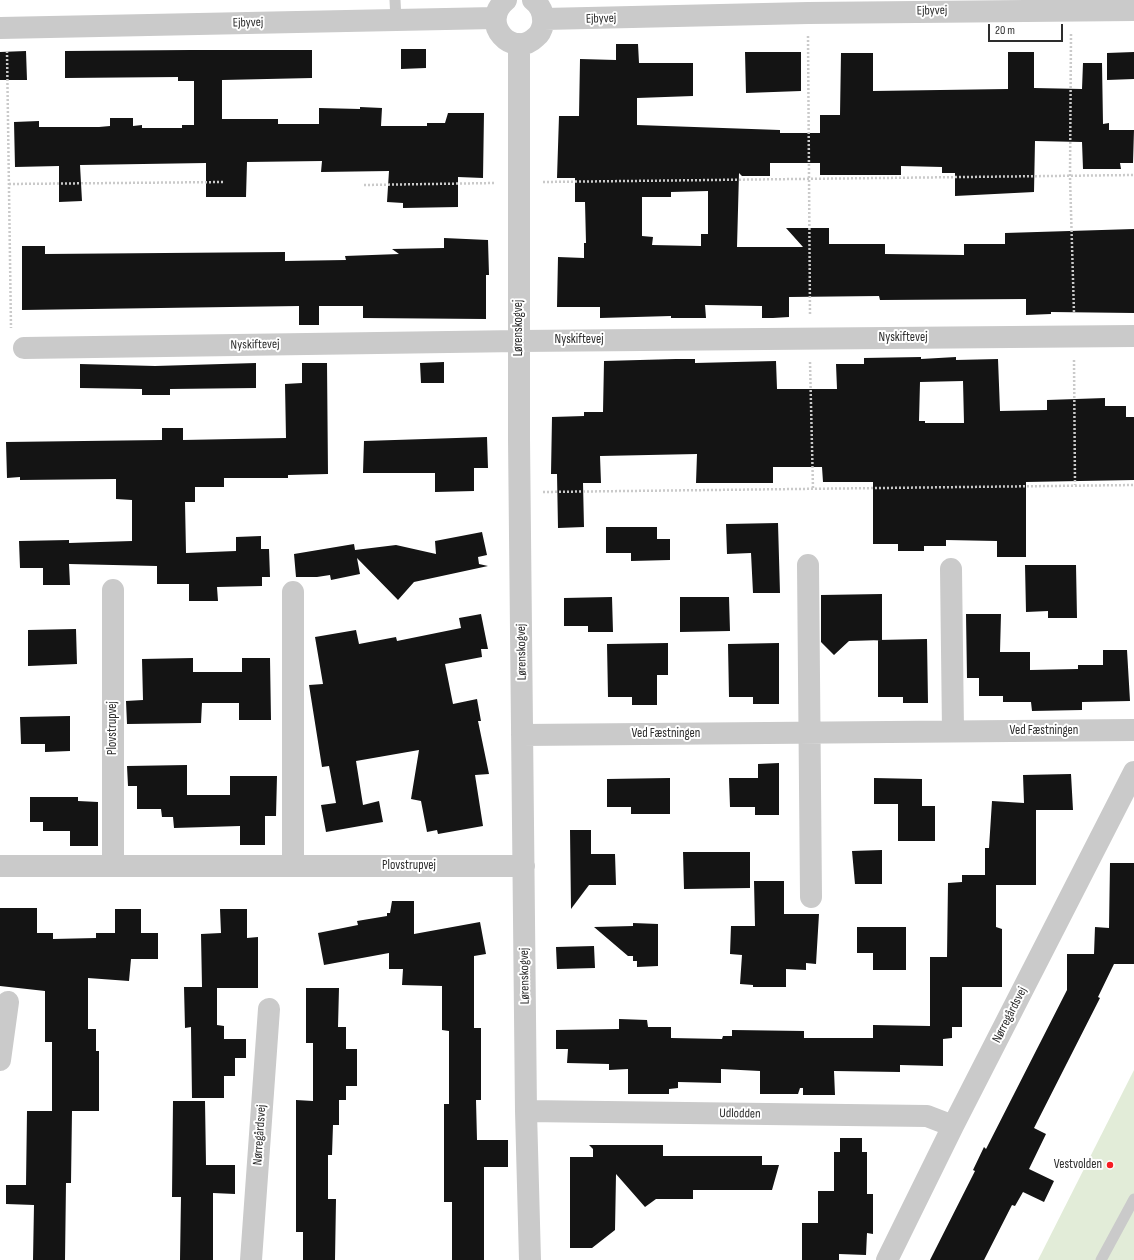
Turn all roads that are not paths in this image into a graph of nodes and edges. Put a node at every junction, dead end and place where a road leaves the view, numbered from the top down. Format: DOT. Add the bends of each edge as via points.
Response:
graph roads {
  1 [pos="533,0"];
  2 [pos="1060,7"];
  3 [pos="501,9"];
  4 [pos="804,9"];
  5 [pos="395,10"];
  6 [pos="1134,10"];
  7 [pos="544,19"];
  8 [pos="3,28"];
  9 [pos="520,44"];
  10 [pos="1134,336"];
  11 [pos="519,341"];
  12 [pos="24,348"];
  13 [pos="808,565"];
  14 [pos="951,569"];
  15 [pos="113,590"];
  16 [pos="293,592"];
  17 [pos="1134,730"];
  18 [pos="953,731"];
  19 [pos="809,733"];
  20 [pos="522,735"];
  21 [pos="1134,772"];
  22 [pos="0,866"];
  23 [pos="113,866"];
  24 [pos="293,866"];
  25 [pos="524,866"];
  26 [pos="811,897"];
  27 [pos="8,1002"];
  28 [pos="268,1009"];
  29 [pos="0,1060"];
  30 [pos="526,1111"];
  31 [pos="953,1126"];
  32 [pos="1134,1199"];
  33 [pos="251,1260"];
  34 [pos="530,1260"];
  35 [pos="887,1260"];
  36 [pos="1101,1260"];
  1 -- 7 [label="street" via="539,6"];
  2 -- 4 [label="street, Ejbyvej"];
  2 -- 6 [label="street, Ejbyvej"];
  3 -- 5 [label="street, Ejbyvej"];
  3 -- 9 [label="street" via="496,26 499,33 512,43"];
  4 -- 7 [label="street, Ejbyvej"];
  5 -- 8 [label="street, Ejbyvej"];
  7 -- 9 [label="street" via="543,27 534,39"];
  9 -- 11 [label="street, Lørenskogvej"];
  10 -- 11 [label="street, Nyskiftevej"];
  11 -- 12 [label="street, Nyskiftevej"];
  11 -- 20 [label="street, Lørenskogvej"];
  13 -- 19 [label="street"];
  14 -- 18 [label="street"];
  15 -- 23 [label="street, Plovstrupvej"];
  16 -- 24 [label="street"];
  17 -- 18 [label="street, Ved Fæstningen"];
  18 -- 19 [label="street, Ved Fæstningen"];
  19 -- 20 [label="street, Ved Fæstningen"];
  19 -- 26 [label="street"];
  20 -- 25 [label="street, Lørenskogvej"];
  21 -- 31 [label="street, Nørregårdsvej"];
  22 -- 23 [label="street, Plovstrupvej"];
  23 -- 24 [label="street, Plovstrupvej"];
  24 -- 25 [label="street, Plovstrupvej"];
  25 -- 30 [label="street, Lørenskogvej"];
  27 -- 29 [label="street"];
  28 -- 33 [label="street, Nørregårdsvej"];
  30 -- 31 [label="street, Udlodden" via="927,1116"];
  30 -- 34 [label="street, Lørenskogvej"];
  31 -- 35 [label="street, Nørregårdsvej"];
  32 -- 36 [label="lane"];
}
